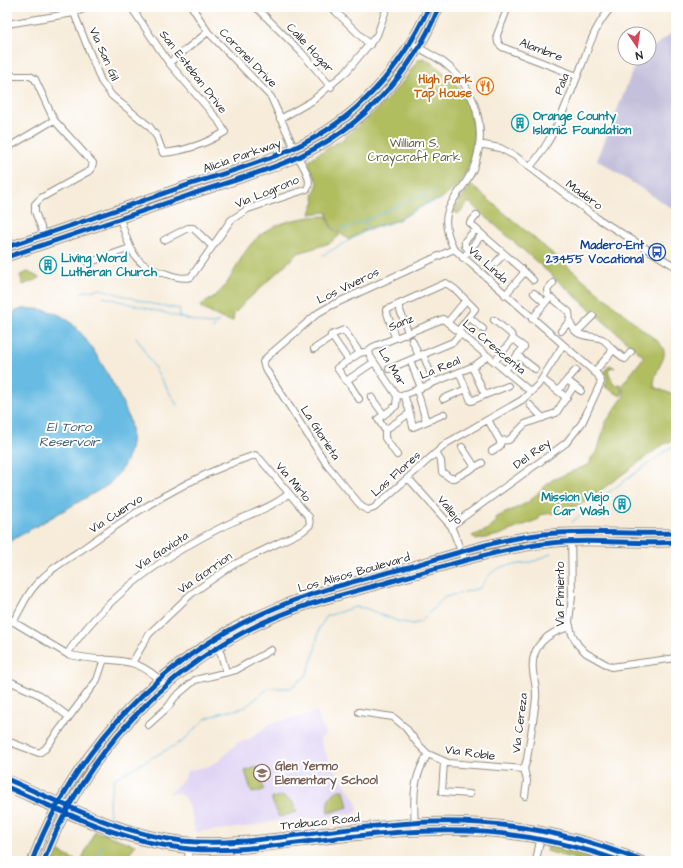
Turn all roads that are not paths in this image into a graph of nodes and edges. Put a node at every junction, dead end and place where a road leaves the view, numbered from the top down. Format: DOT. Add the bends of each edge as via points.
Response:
graph roads {
  1 [pos="88,7"];
  2 [pos="131,7"];
  3 [pos="192,7"];
  4 [pos="256,7"];
  5 [pos="331,7"];
  6 [pos="387,7"];
  7 [pos="429,7"];
  8 [pos="439,7"];
  9 [pos="508,7"];
  10 [pos="612,7"];
  11 [pos="74,13"];
  12 [pos="7,24"];
  13 [pos="208,32"];
  14 [pos="370,45"];
  15 [pos="415,46"];
  16 [pos="169,63"];
  17 [pos="7,76"];
  18 [pos="578,76"];
  19 [pos="331,86"];
  20 [pos="280,119"];
  21 [pos="54,120"];
  22 [pos="225,132"];
  23 [pos="479,144"];
  24 [pos="7,148"];
  25 [pos="294,148"];
  26 [pos="298,157"];
  27 [pos="530,167"];
  28 [pos="477,215"];
  29 [pos="120,219"];
  30 [pos="476,229"];
  31 [pos="77,234"];
  32 [pos="44,235"];
  33 [pos="485,237"];
  34 [pos="164,240"];
  35 [pos="212,246"];
  36 [pos="7,247"];
  37 [pos="130,248"];
  38 [pos="454,249"];
  39 [pos="469,250"];
  40 [pos="504,254"];
  41 [pos="7,257"];
  42 [pos="463,258"];
  43 [pos="88,263"];
  44 [pos="676,267"];
  45 [pos="490,269"];
  46 [pos="523,270"];
  47 [pos="534,280"];
  48 [pos="553,283"];
  49 [pos="534,293"];
  50 [pos="505,295"];
  51 [pos="466,300"];
  52 [pos="547,300"];
  53 [pos="398,305"];
  54 [pos="593,316"];
  55 [pos="469,317"];
  56 [pos="532,318"];
  57 [pos="446,320"];
  58 [pos="494,320"];
  59 [pos="570,322"];
  60 [pos="484,329"];
  61 [pos="561,331"];
  62 [pos="408,332"];
  63 [pos="460,332"];
  64 [pos="577,332"];
  65 [pos="332,337"];
  66 [pos="396,337"];
  67 [pos="513,339"];
  68 [pos="412,340"];
  69 [pos="563,345"];
  70 [pos="611,348"];
  71 [pos="314,350"];
  72 [pos="369,351"];
  73 [pos="631,352"];
  74 [pos="360,353"];
  75 [pos="421,355"];
  76 [pos="517,355"];
  77 [pos="488,356"];
  78 [pos="410,360"];
  79 [pos="348,361"];
  80 [pos="494,361"];
  81 [pos="263,362"];
  82 [pos="374,362"];
  83 [pos="472,367"];
  84 [pos="389,368"];
  85 [pos="535,369"];
  86 [pos="505,370"];
  87 [pos="576,370"];
  88 [pos="459,372"];
  89 [pos="594,372"];
  90 [pos="542,379"];
  91 [pos="347,380"];
  92 [pos="567,380"];
  93 [pos="601,380"];
  94 [pos="434,382"];
  95 [pos="508,386"];
  96 [pos="574,386"];
  97 [pos="419,389"];
  98 [pos="466,389"];
  99 [pos="558,391"];
  100 [pos="581,391"];
  101 [pos="531,392"];
  102 [pos="404,394"];
  103 [pos="484,395"];
  104 [pos="397,396"];
  105 [pos="371,397"];
  106 [pos="443,398"];
  107 [pos="567,398"];
  108 [pos="359,399"];
  109 [pos="530,405"];
  110 [pos="410,413"];
  111 [pos="444,414"];
  112 [pos="384,415"];
  113 [pos="543,418"];
  114 [pos="488,420"];
  115 [pos="426,421"];
  116 [pos="385,430"];
  117 [pos="500,441"];
  118 [pos="462,447"];
  119 [pos="492,451"];
  120 [pos="436,453"];
  121 [pos="254,455"];
  122 [pos="398,455"];
  123 [pos="482,463"];
  124 [pos="475,467"];
  125 [pos="409,479"];
  126 [pos="288,494"];
  127 [pos="368,510"];
  128 [pos="310,525"];
  129 [pos="451,526"];
  130 [pos="571,532"];
  131 [pos="676,533"];
  132 [pos="571,542"];
  133 [pos="676,542"];
  134 [pos="464,556"];
  135 [pos="7,618"];
  136 [pos="13,622"];
  137 [pos="570,627"];
  138 [pos="212,640"];
  139 [pos="217,648"];
  140 [pos="271,650"];
  141 [pos="67,654"];
  142 [pos="676,658"];
  143 [pos="104,659"];
  144 [pos="132,663"];
  145 [pos="226,672"];
  146 [pos="159,679"];
  147 [pos="7,680"];
  148 [pos="166,686"];
  149 [pos="359,712"];
  150 [pos="69,717"];
  151 [pos="148,725"];
  152 [pos="7,741"];
  153 [pos="428,754"];
  154 [pos="444,762"];
  155 [pos="524,769"];
  156 [pos="7,779"];
  157 [pos="7,787"];
  158 [pos="470,794"];
  159 [pos="525,796"];
  160 [pos="58,806"];
  161 [pos="67,810"];
  162 [pos="415,826"];
  163 [pos="541,835"];
  164 [pos="189,845"];
  165 [pos="32,861"];
  166 [pos="44,861"];
  167 [pos="188,861"];
  168 [pos="536,861"];
  169 [pos="621,861"];
  170 [pos="642,861"];
  1 -- 11 [label="street"];
  2 -- 16 [label="street, San Esteban Drive"];
  3 -- 13 [label="street, Coronel Drive"];
  4 -- 19 [label="street, Calle Hogar"];
  5 -- 14 [label="street"];
  6 -- 14 [label="street" via="377,35"];
  7 -- 15 [label="main road, Alicia Parkway"];
  8 -- 15 [label="main road, Alicia Parkway" via="429,31"];
  9 -- 18 [label="street, Alambre" via="497,35 498,43 502,47"];
  10 -- 18 [label="street, Pala" via="597,28"];
  11 -- 12 [label="street"];
  11 -- 22 [label="street, Via San Gil" via="101,81 112,96 150,126 163,153 213,139"];
  13 -- 16 [label="street"];
  13 -- 20 [label="street, Coronel Drive" via="271,97"];
  14 -- 19 [label="street"];
  15 -- 23 [label="street, Via Linda" via="444,63 471,96 480,122"];
  15 -- 25 [label="main road, Alicia Parkway" via="358,108 318,136"];
  15 -- 26 [label="main road, Alicia Parkway" via="382,98 364,115 323,144"];
  16 -- 22 [label="street, San Esteban Drive" via="218,120"];
  17 -- 21 [label="street" via="30,76 35,79"];
  18 -- 27 [label="street, Pala" via="558,124"];
  19 -- 20 [label="street" via="312,101"];
  20 -- 25 [label="street, Coronel Drive"];
  21 -- 24 [label="street"];
  21 -- 32 [label="street" via="93,163 91,170 41,198 35,204 35,212"];
  23 -- 27 [label="street, Madero" via="500,148"];
  23 -- 38 [label="street, Via Linda" via="473,168 449,206 447,225"];
  25 -- 26 [label="main road"];
  25 -- 32 [label="main road, Alicia Parkway"];
  26 -- 29 [label="main road, Alicia Parkway"];
  26 -- 35 [label="street, Via Logrono" via="310,186 239,213 230,220"];
  27 -- 44 [label="street, Madero" via="597,218"];
  28 -- 30 [label="street" via="470,223"];
  29 -- 31 [label="main road, Alicia Parkway"];
  29 -- 37 [label="street, Via Logrono"];
  30 -- 33 [label="street"];
  30 -- 39 [label="street" via="465,241"];
  31 -- 32 [label="main road" via="52,237"];
  31 -- 41 [label="main road, Alicia Parkway"];
  32 -- 36 [label="main road, Alicia Parkway"];
  32 -- 41 [label="main road" via="39,242 12,251"];
  33 -- 39 [label="street" via="480,237"];
  33 -- 40 [label="street"];
  34 -- 35 [label="street" via="193,228"];
  35 -- 37 [label="street, Via Logrono" via="191,277 184,278 147,269"];
  37 -- 43 [label="street"];
  38 -- 42 [label="street, Via Linda"];
  38 -- 81 [label="street, Los Viveros" via="318,313"];
  39 -- 42 [label="street"];
  40 -- 45 [label="street"];
  40 -- 46 [label="street"];
  42 -- 50 [label="street, Via Linda"];
  46 -- 47 [label="street"];
  46 -- 50 [label="street" via="523,274"];
  48 -- 52 [label="street" via="547,290"];
  49 -- 52 [label="street"];
  50 -- 56 [label="street, Via Linda"];
  51 -- 53 [label="street" via="446,283"];
  51 -- 55 [label="street" via="475,309"];
  51 -- 57 [label="street"];
  52 -- 56 [label="street"];
  52 -- 59 [label="street" via="556,300 569,312"];
  53 -- 62 [label="street"];
  53 -- 66 [label="street" via="386,310"];
  54 -- 64 [label="street"];
  55 -- 60 [label="street"];
  55 -- 63 [label="street"];
  56 -- 69 [label="street, Via Linda"];
  57 -- 62 [label="street, Sanz"];
  57 -- 63 [label="street, La Crescenta"];
  58 -- 67 [label="street" via="511,334"];
  59 -- 61 [label="street"];
  59 -- 64 [label="street"];
  62 -- 66 [label="street, Sanz"];
  63 -- 75 [label="street" via="453,342"];
  63 -- 77 [label="street, La Crescenta"];
  64 -- 70 [label="street" via="586,338 602,339"];
  65 -- 71 [label="street"];
  65 -- 74 [label="street" via="331,335 344,330"];
  65 -- 79 [label="street"];
  66 -- 72 [label="street, Sanz"];
  67 -- 76 [label="street" via="524,347"];
  67 -- 80 [label="street"];
  68 -- 75 [label="street"];
  69 -- 89 [label="street, Via Linda"];
  69 -- 90 [label="street, Las Flores"];
  70 -- 73 [label="street" via="623,362"];
  70 -- 89 [label="street" via="611,353"];
  72 -- 74 [label="street, Sanz"];
  72 -- 82 [label="street, La Mar"];
  74 -- 79 [label="street"];
  75 -- 78 [label="street"];
  75 -- 94 [label="street"];
  76 -- 85 [label="street"];
  76 -- 86 [label="street"];
  77 -- 80 [label="street, La Crescenta"];
  77 -- 83 [label="street, La Real"];
  78 -- 84 [label="street"];
  78 -- 97 [label="street"];
  79 -- 91 [label="street" via="337,368"];
  80 -- 86 [label="street, La Crescenta"];
  81 -- 127 [label="street, La Glorieta" via="327,465 362,507"];
  82 -- 91 [label="street"];
  82 -- 104 [label="street, La Mar"];
  83 -- 88 [label="street, La Real"];
  83 -- 103 [label="street"];
  86 -- 101 [label="street, La Crescenta"];
  87 -- 92 [label="street"];
  88 -- 94 [label="street, La Real"];
  88 -- 98 [label="street"];
  89 -- 93 [label="street, Via Linda"];
  90 -- 99 [label="street"];
  90 -- 101 [label="street, Las Flores"];
  91 -- 108 [label="street"];
  92 -- 96 [label="street"];
  92 -- 99 [label="street"];
  93 -- 129 [label="street, Del Rey" via="582,423 566,443"];
  94 -- 97 [label="street, La Real"];
  95 -- 103 [label="street"];
  96 -- 100 [label="street"];
  96 -- 107 [label="street"];
  97 -- 102 [label="street, La Real"];
  97 -- 115 [label="street"];
  98 -- 103 [label="street" via="471,401"];
  98 -- 106 [label="street"];
  99 -- 107 [label="street"];
  101 -- 114 [label="street, Las Flores"];
  102 -- 104 [label="street, La Real"];
  102 -- 110 [label="street"];
  104 -- 112 [label="street" via="396,406"];
  105 -- 112 [label="street"];
  107 -- 113 [label="street" via="556,412"];
  109 -- 113 [label="street"];
  110 -- 115 [label="street" via="413,426"];
  110 -- 116 [label="street"];
  111 -- 115 [label="street"];
  112 -- 116 [label="street" via="378,419"];
  113 -- 117 [label="street" via="525,424 509,440"];
  114 -- 117 [label="street"];
  114 -- 120 [label="street, Las Flores" via="459,436"];
  116 -- 122 [label="street" via="386,438"];
  117 -- 119 [label="street" via="500,446"];
  118 -- 124 [label="street"];
  120 -- 124 [label="street, Las Flores" via="441,461 442,472 450,478 455,478"];
  120 -- 125 [label="street, Las Flores"];
  121 -- 126 [label="street, Via Mirlo"];
  121 -- 136 [label="street, Via Cuervo" via="185,485 105,532 41,579"];
  123 -- 124 [label="street, Las Flores"];
  125 -- 127 [label="street, Las Flores" via="374,508"];
  125 -- 129 [label="street, Vallejo"];
  126 -- 128 [label="street, Via Mirlo" via="309,517"];
  126 -- 141 [label="street, Via Gaviota" via="279,501 219,529 174,554 148,572 81,633"];
  128 -- 144 [label="street, Via Gorrion" via="303,531 233,565 191,594 149,634"];
  129 -- 134 [label="street, Vallejo"];
  130 -- 131 [label="main road, Los Alisos Boulevard"];
  130 -- 132 [label="street, Via Pimiento"];
  130 -- 134 [label="main road, Los Alisos Boulevard" via="520,538"];
  132 -- 133 [label="main road, Los Alisos Boulevard"];
  132 -- 134 [label="main road, Los Alisos Boulevard" via="525,546"];
  132 -- 137 [label="street, Via Pimiento"];
  134 -- 138 [label="main road, Los Alisos Boulevard" via="300,598 258,615"];
  134 -- 139 [label="main road, Los Alisos Boulevard" via="307,605 254,628"];
  135 -- 136 [label="street"];
  136 -- 141 [label="street"];
  137 -- 142 [label="street, Via Pimiento" via="574,640 583,651 611,667"];
  137 -- 155 [label="street, Via Cereza" via="548,635 534,654 532,664 536,699"];
  138 -- 139 [label="street"];
  138 -- 146 [label="main road, Los Alisos Boulevard"];
  139 -- 145 [label="street"];
  139 -- 148 [label="main road, Los Alisos Boulevard"];
  140 -- 145 [label="street" via="236,670"];
  141 -- 143 [label="street"];
  143 -- 144 [label="street"];
  143 -- 150 [label="street" via="97,680"];
  144 -- 146 [label="street" via="146,668"];
  145 -- 151 [label="street" via="195,680"];
  146 -- 148 [label="street"];
  146 -- 160 [label="main road, Los Alisos Boulevard" via="103,737"];
  147 -- 150 [label="street" via="40,695"];
  148 -- 161 [label="main road, Los Alisos Boulevard" via="108,746 86,776"];
  149 -- 153 [label="street, Via Roble" via="387,716 399,721"];
  150 -- 152 [label="street" via="45,749 39,753"];
  153 -- 154 [label="street, Via Roble"];
  153 -- 162 [label="street" via="420,766 413,794"];
  154 -- 155 [label="street, Via Roble"];
  154 -- 158 [label="street" via="442,792"];
  155 -- 159 [label="street, Via Cereza" via="527,781"];
  156 -- 160 [label="main road, Trabuco Road"];
  157 -- 160 [label="main road, Trabuco Road"];
  160 -- 161 [label="main road, Trabuco Road"];
  160 -- 165 [label="main road, Los Alisos Boulevard" via="43,833"];
  161 -- 164 [label="main road, Trabuco Road"];
  161 -- 166 [label="main road, Los Alisos Boulevard"];
  162 -- 163 [label="main road, Trabuco Road"];
  162 -- 164 [label="main road, Trabuco Road"];
  163 -- 168 [label="street"];
  163 -- 169 [label="main road, Trabuco Road"];
  163 -- 170 [label="main road, Trabuco Road" via="596,844"];
  164 -- 167 [label="street"];
}
